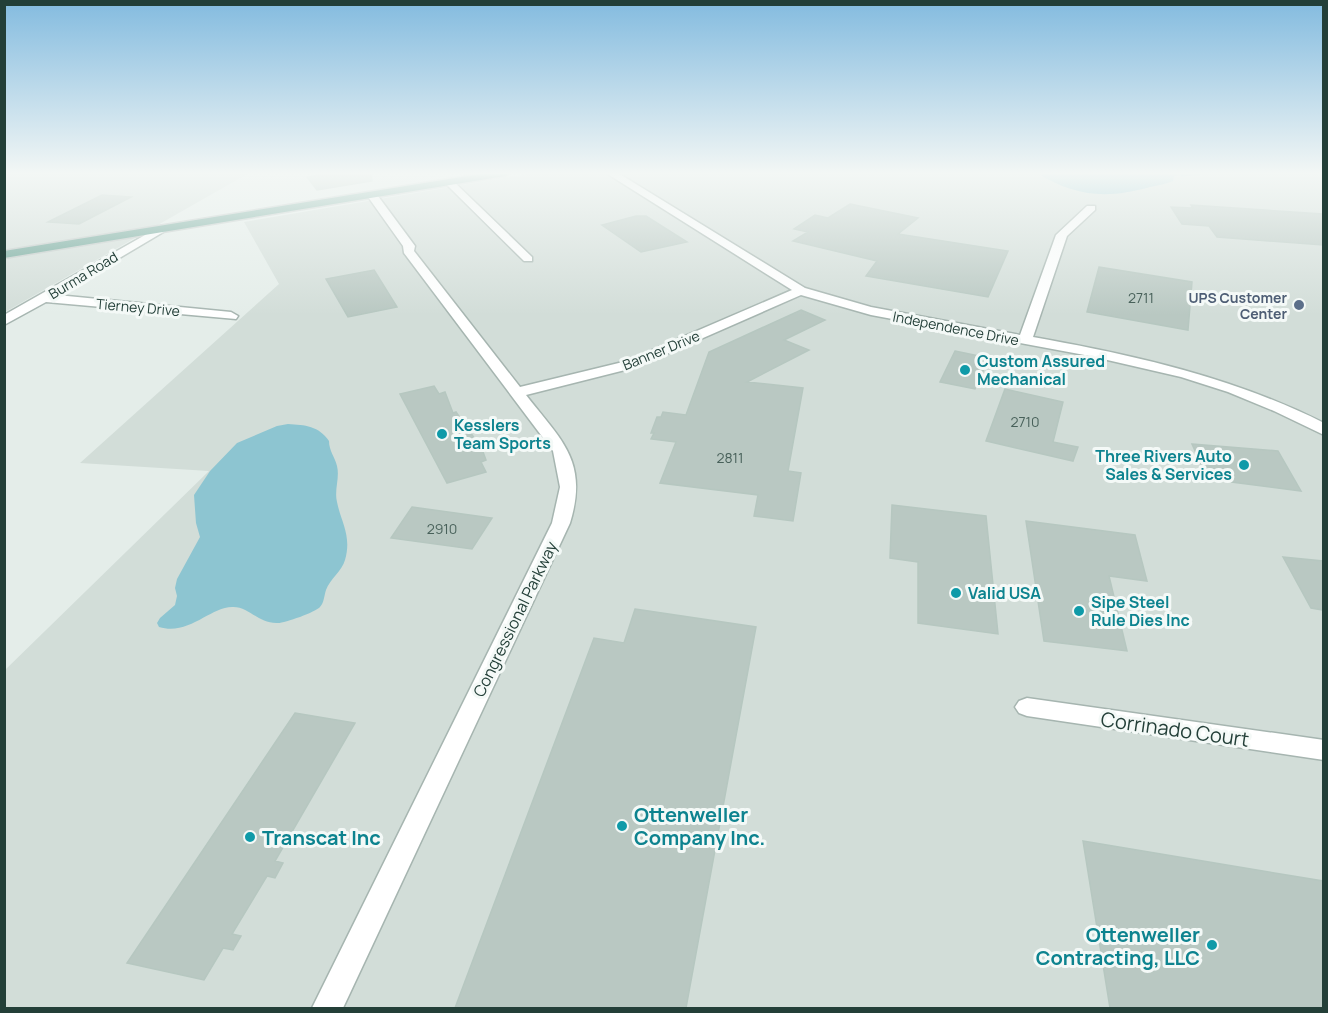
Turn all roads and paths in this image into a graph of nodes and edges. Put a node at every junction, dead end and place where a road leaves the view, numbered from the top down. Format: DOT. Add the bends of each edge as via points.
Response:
graph roads {
  1 [pos="214,220"];
  2 [pos="382,220"];
  3 [pos="488,220"];
  4 [pos="687,220"];
  5 [pos="1078,220"];
  6 [pos="161,229"];
  7 [pos="4,255"];
  8 [pos="528,259"];
  9 [pos="801,291"];
  10 [pos="44,298"];
  11 [pos="231,316"];
  12 [pos="4,321"];
  13 [pos="1025,341"];
  14 [pos="516,393"];
  15 [pos="1323,430"];
  16 [pos="1027,707"];
  17 [pos="1323,750"];
  18 [pos="327,1008"];
  1 -- 6 [label="main road"];
  2 -- 14 [label="street, Congressional Parkway" via="399,248 408,250"];
  3 -- 8 [label="street"];
  4 -- 9 [label="street, Independence Drive"];
  5 -- 13 [label="street" via="1062,235"];
  6 -- 7 [label="main road"];
  6 -- 10 [label="street, Burma Road"];
  9 -- 13 [label="street, Independence Drive" via="851,307"];
  9 -- 14 [label="street, Banner Drive" via="632,364"];
  10 -- 11 [label="street, Tierney Drive"];
  10 -- 12 [label="street, Burma Road"];
  13 -- 15 [label="street, Independence Drive" via="1187,373 1261,399"];
  14 -- 18 [label="street, Congressional Parkway" via="561,451 570,485 566,510"];
  16 -- 17 [label="street, Corrinado Court"];
}
